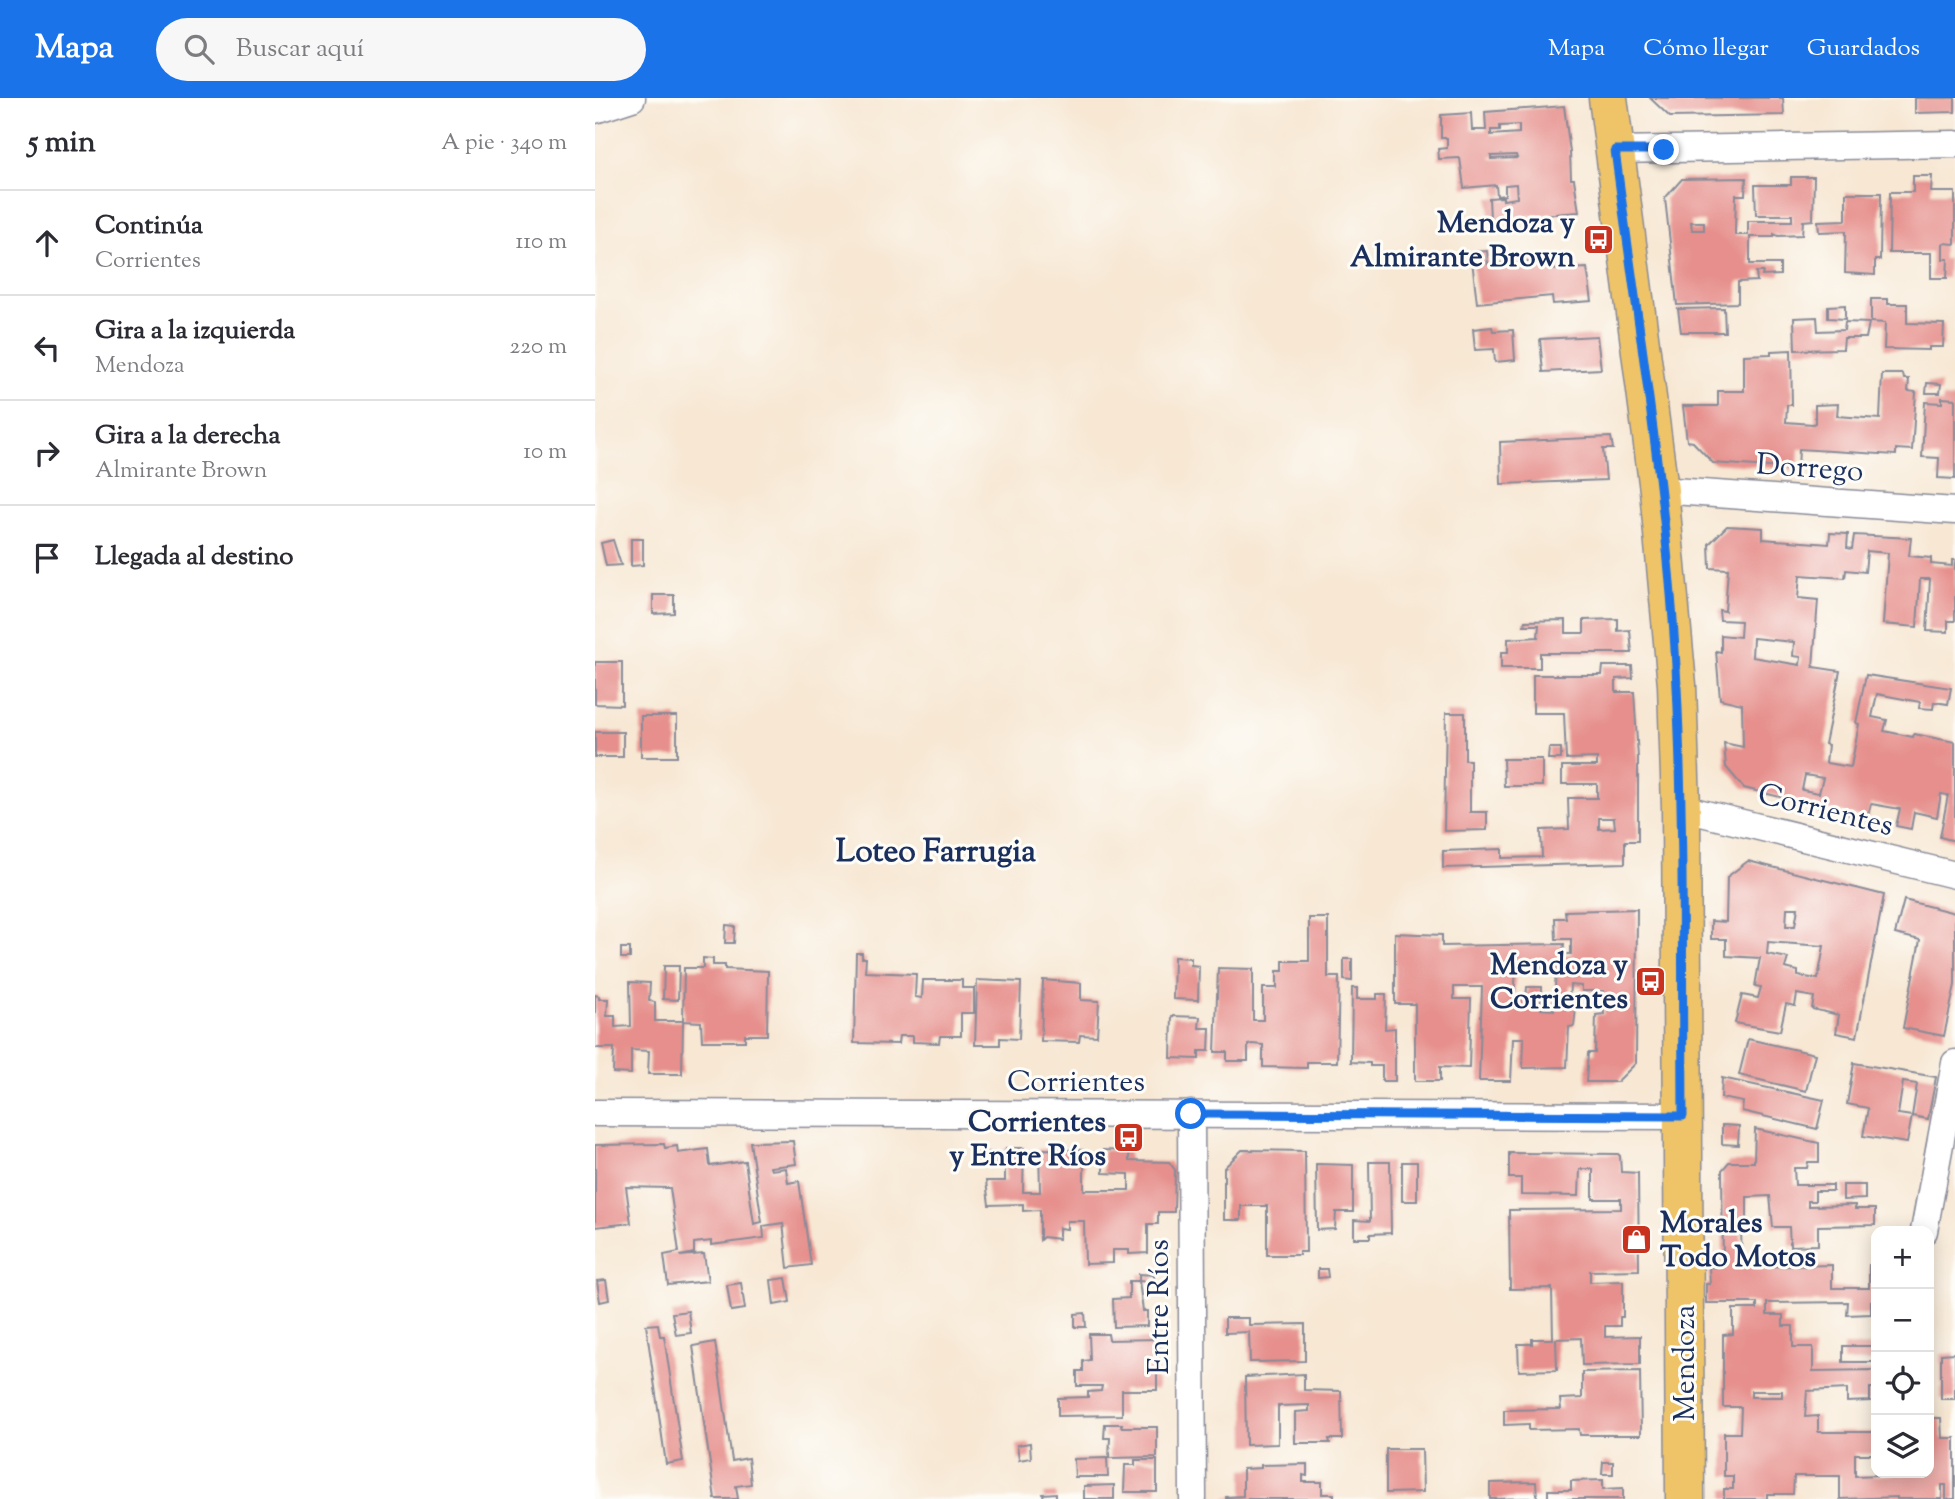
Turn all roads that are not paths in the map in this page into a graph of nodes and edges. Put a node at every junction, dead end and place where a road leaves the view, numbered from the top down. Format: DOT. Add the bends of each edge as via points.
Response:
graph roads {
  1 [pos="632,98"];
  2 [pos="1608,98"];
  3 [pos="595,110"];
  4 [pos="1955,144"];
  5 [pos="1615,150"];
  6 [pos="1659,490"];
  7 [pos="1955,511"];
  8 [pos="1682,808"];
  9 [pos="1955,875"];
  10 [pos="1955,1063"];
  11 [pos="595,1113"];
  12 [pos="1191,1114"];
  13 [pos="1683,1116"];
  14 [pos="1925,1226"];
  15 [pos="1193,1499"];
  16 [pos="1685,1499"];
  1 -- 3 [label="street"];
  2 -- 5 [label="main road, Mendoza"];
  4 -- 5 [label="street"];
  5 -- 6 [label="main road, Mendoza"];
  6 -- 7 [label="street, Dorrego"];
  6 -- 8 [label="main road, Mendoza" via="1677,685"];
  8 -- 9 [label="street, Corrientes"];
  8 -- 13 [label="main road, Mendoza"];
  10 -- 14 [label="street"];
  11 -- 12 [label="street, Corrientes"];
  12 -- 13 [label="street, Corrientes"];
  12 -- 15 [label="street, Entre Ríos"];
  13 -- 16 [label="main road, Mendoza"];
}
